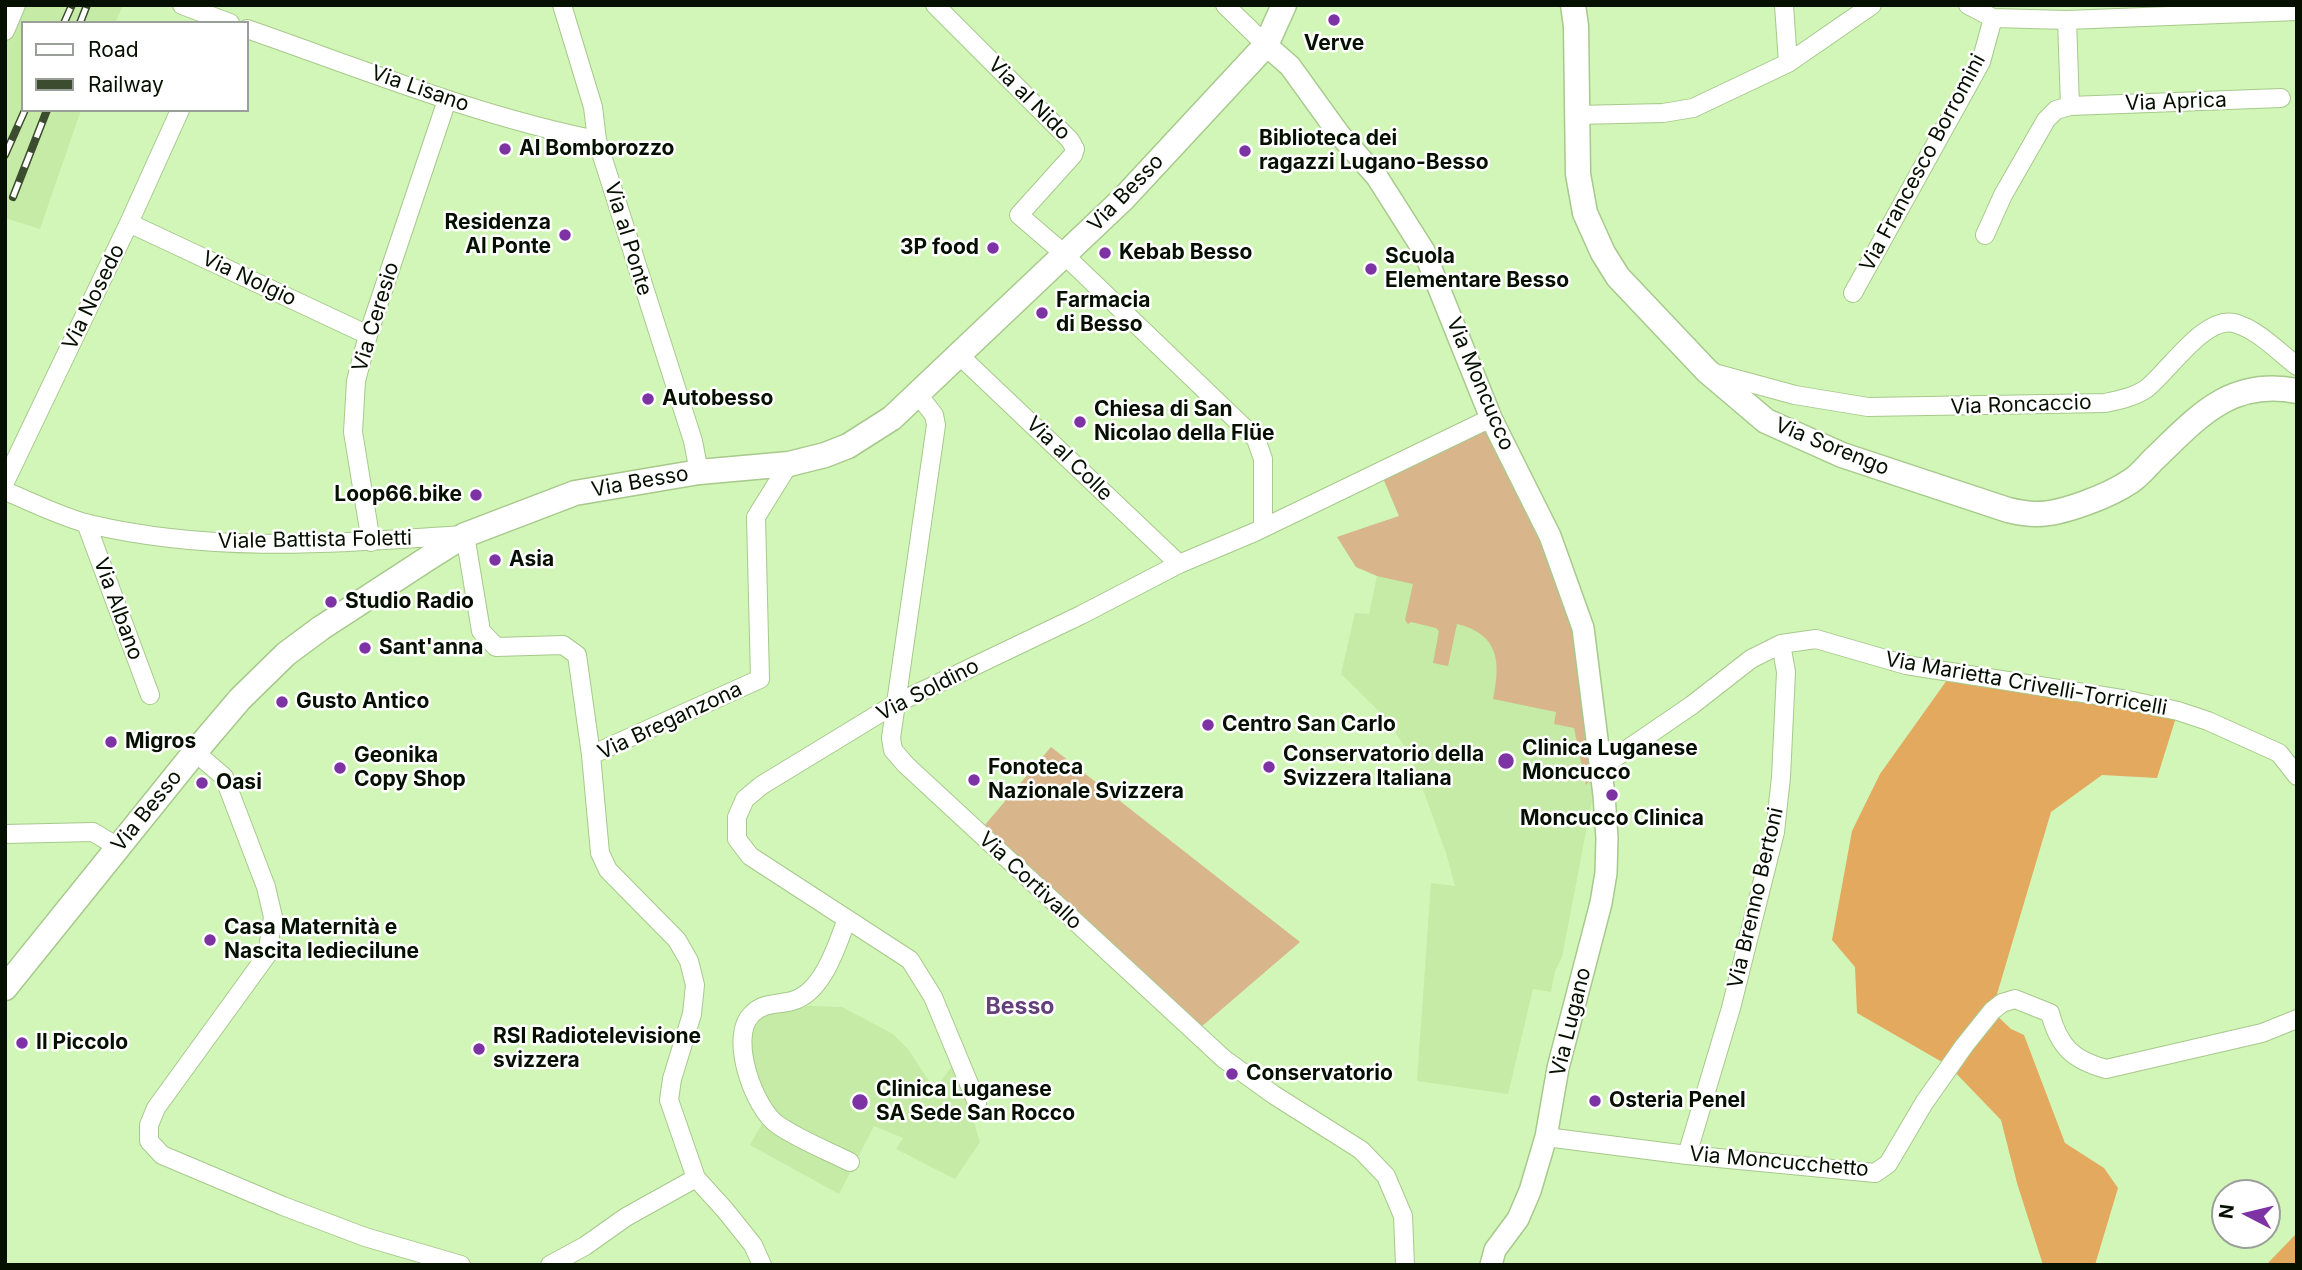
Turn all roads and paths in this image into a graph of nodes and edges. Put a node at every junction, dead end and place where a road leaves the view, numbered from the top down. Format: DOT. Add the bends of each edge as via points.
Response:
graph roads {
  1 [pos="16,5"];
  2 [pos="182,5"];
  3 [pos="562,5"];
  4 [pos="935,5"];
  5 [pos="1225,5"];
  6 [pos="1284,5"];
  7 [pos="1573,5"];
  8 [pos="1784,5"];
  9 [pos="1872,5"];
  10 [pos="1968,5"];
  11 [pos="2297,11"];
  12 [pos="1993,18"];
  13 [pos="2067,20"];
  14 [pos="221,21"];
  15 [pos="248,29"];
  16 [pos="5,31"];
  17 [pos="1266,45"];
  18 [pos="1788,63"];
  19 [pos="2281,98"];
  20 [pos="447,100"];
  21 [pos="2070,106"];
  22 [pos="179,112"];
  23 [pos="1577,115"];
  24 [pos="597,140"];
  25 [pos="129,223"];
  26 [pos="1985,235"];
  27 [pos="1064,255"];
  28 [pos="1853,293"];
  29 [pos="368,335"];
  30 [pos="959,355"];
  31 [pos="2297,366"];
  32 [pos="1707,371"];
  33 [pos="2297,391"];
  34 [pos="917,393"];
  35 [pos="1491,418"];
  36 [pos="789,464"];
  37 [pos="699,472"];
  38 [pos="5,482"];
  39 [pos="5,491"];
  40 [pos="86,523"];
  41 [pos="1263,528"];
  42 [pos="465,535"];
  43 [pos="371,542"];
  44 [pos="1179,564"];
  45 [pos="1781,644"];
  46 [pos="150,695"];
  47 [pos="895,704"];
  48 [pos="195,752"];
  49 [pos="591,755"];
  50 [pos="1600,768"];
  51 [pos="2297,776"];
  52 [pos="5,834"];
  53 [pos="118,848"];
  54 [pos="847,919"];
  55 [pos="5,988"];
  56 [pos="2297,1019"];
  57 [pos="977,1103"];
  58 [pos="1546,1137"];
  59 [pos="1686,1155"];
  60 [pos="850,1162"];
  61 [pos="696,1178"];
  62 [pos="461,1265"];
  63 [pos="550,1265"];
  64 [pos="762,1265"];
  65 [pos="1405,1265"];
  66 [pos="1491,1265"];
  1 -- 16 [label="street"];
  2 -- 14 [label="street"];
  3 -- 24 [label="street, Via al Ponte" via="593,107"];
  4 -- 27 [label="street, Via al Nido" via="1073,144 1070,160 1019,215"];
  5 -- 17 [label="street"];
  6 -- 17 [label="main road, Via Besso"];
  7 -- 23 [label="main road, Via Sorengo"];
  8 -- 18 [label="street"];
  9 -- 18 [label="street"];
  10 -- 12 [label="street"];
  11 -- 13 [label="street"];
  12 -- 13 [label="street"];
  12 -- 28 [label="street, Via Francesco Borromini" via="1981,62"];
  13 -- 21 [label="street"];
  15 -- 20 [label="street, Via Lisano"];
  17 -- 27 [label="main road, Via Besso" via="1123,199"];
  17 -- 35 [label="street, Via Moncucco" via="1290,66 1377,177 1424,251"];
  18 -- 23 [label="street" via="1693,108"];
  19 -- 21 [label="street, Via Aprica"];
  20 -- 24 [label="street, Via Lisano"];
  20 -- 29 [label="street, Via Ceresio"];
  21 -- 26 [label="street" via="2056,110 2046,120"];
  22 -- 25 [label="street, Via Nosedo"];
  23 -- 32 [label="main road, Via Sorengo" via="1578,174 1585,213 1603,253 1618,277"];
  24 -- 37 [label="street, Via al Ponte"];
  25 -- 29 [label="street, Via Nolgio"];
  25 -- 38 [label="street, Via Nosedo"];
  27 -- 30 [label="main road, Via Besso"];
  27 -- 41 [label="street" via="1256,439 1264,459"];
  29 -- 43 [label="street, Via Ceresio" via="356,382 353,432"];
  30 -- 34 [label="main road, Via Besso"];
  30 -- 44 [label="street, Via al Colle"];
  31 -- 32 [label="street, Via Roncaccio" via="2253,332 2223,322 2205,330 2144,390 2105,402 1868,407 1795,395"];
  32 -- 33 [label="main road, Via Sorengo" via="1766,421 1842,455 2036,515 2075,508 2131,481 2223,400 2261,389"];
  34 -- 36 [label="main road, Via Besso" via="891,418 848,446"];
  34 -- 47 [label="street, Via Cortivallo" via="936,425"];
  35 -- 41 [label="street, Via Soldino"];
  35 -- 50 [label="street, Via Moncucco" via="1550,536 1583,628"];
  36 -- 37 [label="main road, Via Besso"];
  36 -- 49 [label="street, Via Breganzona" via="756,517 760,679"];
  37 -- 42 [label="main road, Via Besso" via="575,493"];
  39 -- 40 [label="street, Viale Battista Foletti"];
  40 -- 43 [label="street, Viale Battista Foletti" via="164,539 244,545"];
  40 -- 46 [label="street, Via Albano"];
  41 -- 44 [label="street, Via Soldino"];
  42 -- 43 [label="street, Viale Battista Foletti"];
  42 -- 48 [label="main road, Via Besso" via="286,654"];
  42 -- 49 [label="street" via="481,631 496,647 563,645 578,655"];
  44 -- 47 [label="street, Via Soldino"];
  45 -- 50 [label="street" via="1751,659"];
  45 -- 51 [label="street, Via Marietta Crivelli-Torricelli" via="1816,639 1906,665 2178,711 2279,753"];
  45 -- 59 [label="street, Via Brenno Bertoni" via="1786,672 1775,832 1731,1008"];
  47 -- 54 [label="street, Via Soldino" via="762,785 745,799 737,817 737,839 750,856"];
  47 -- 65 [label="street, Via Cortivallo" via="893,750 906,765 1224,1059 1361,1150 1386,1176 1403,1216"];
  48 -- 53 [label="main road, Via Besso"];
  48 -- 62 [label="street" via="224,777 273,917 267,955 156,1108 149,1141 162,1155 283,1206 365,1237"];
  49 -- 61 [label="street, Via Breganzona" via="600,853 608,870 677,940 695,985 669,1100"];
  50 -- 58 [label="street, Via Lugano" via="1606,873 1558,1068"];
  52 -- 53 [label="street" via="93,832"];
  53 -- 55 [label="main road, Via Besso"];
  54 -- 57 [label="street, Via Soldino" via="910,960 933,998"];
  54 -- 60 [label="street" via="827,968 806,994 793,1001 765,1004 750,1015 742,1029 742,1048 762,1109 776,1124"];
  56 -- 59 [label="street, Via Moncucchetto" via="2262,1033 2106,1069 2085,1063 2066,1049 2050,1013 2015,999 1992,1011 1924,1103 1888,1164 1875,1173"];
  58 -- 59 [label="street, Via Moncucchetto"];
  58 -- 66 [label="street, Via Lugano" via="1518,1219 1495,1250"];
  61 -- 63 [label="street"];
  61 -- 64 [label="street, Via Breganzona" via="753,1245"];
}
